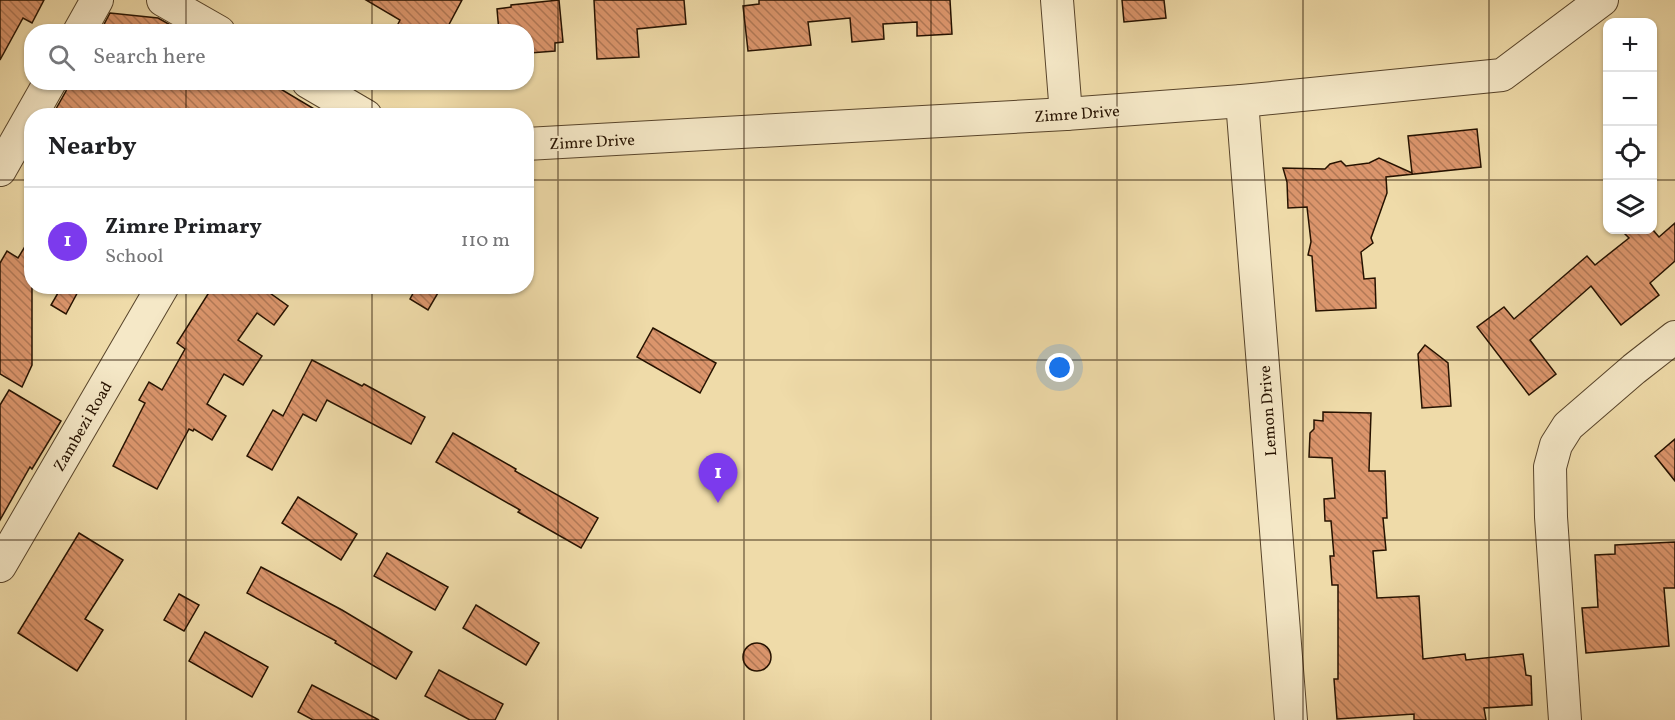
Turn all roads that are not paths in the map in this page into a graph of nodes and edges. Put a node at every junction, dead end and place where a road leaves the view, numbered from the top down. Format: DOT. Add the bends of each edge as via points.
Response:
graph roads {
  1 [pos="97,0"];
  2 [pos="163,0"];
  3 [pos="1057,0"];
  4 [pos="1602,0"];
  5 [pos="84,24"];
  6 [pos="205,24"];
  7 [pos="46,90"];
  8 [pos="322,90"];
  9 [pos="1242,101"];
  10 [pos="38,108"];
  11 [pos="352,108"];
  12 [pos="1066,114"];
  13 [pos="24,140"];
  14 [pos="534,144"];
  15 [pos="14,162"];
  16 [pos="158,294"];
  17 [pos="1675,337"];
  18 [pos="0,566"];
  19 [pos="1291,720"];
  20 [pos="1565,720"];
  1 -- 5 [label="street"];
  2 -- 6 [label="street"];
  3 -- 12 [label="street"];
  4 -- 9 [label="street, Zimre Drive" via="1502,75"];
  7 -- 10 [label="street"];
  8 -- 11 [label="street"];
  9 -- 12 [label="street, Zimre Drive"];
  9 -- 19 [label="street, Lemon Drive"];
  12 -- 14 [label="street, Zimre Drive"];
  13 -- 15 [label="street"];
  16 -- 18 [label="street, Zambezi Road"];
  17 -- 20 [label="street" via="1568,426 1556,445 1550,467 1551,517"];
}
